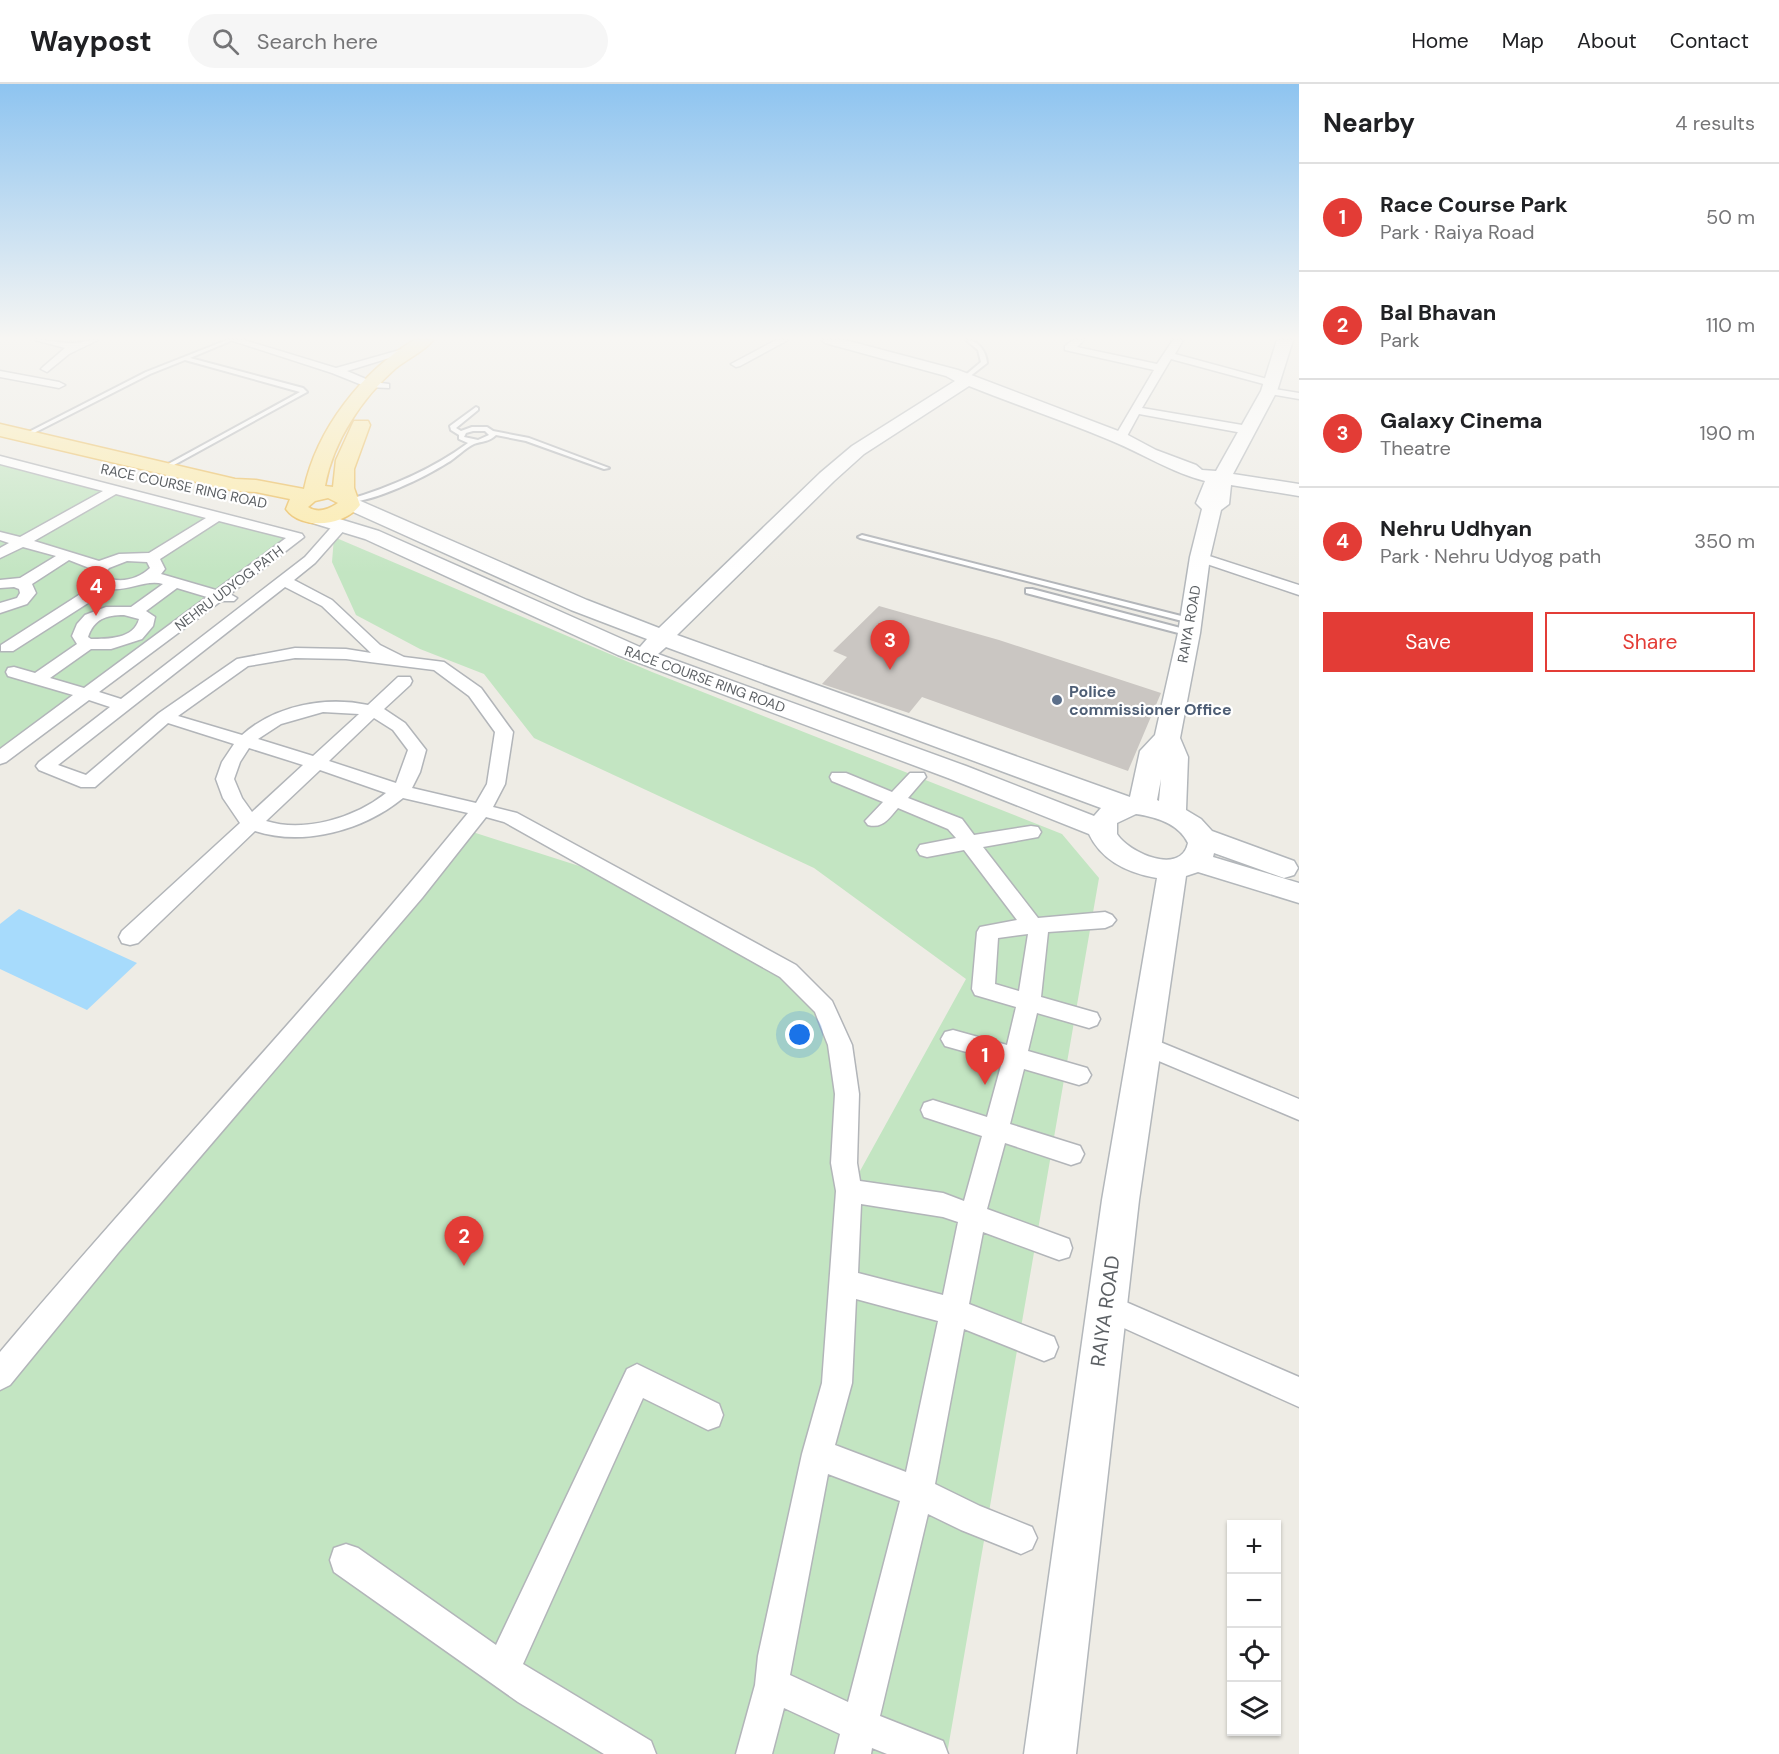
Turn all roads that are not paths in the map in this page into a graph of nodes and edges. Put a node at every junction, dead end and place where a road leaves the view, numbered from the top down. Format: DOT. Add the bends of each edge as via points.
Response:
graph roads {
  1 [pos="59,418"];
  2 [pos="257,418"];
  3 [pos="347,418"];
  4 [pos="366,418"];
  5 [pos="463,418"];
  6 [pos="909,418"];
  7 [pos="1067,418"];
  8 [pos="1130,418"];
  9 [pos="1179,418"];
  10 [pos="1254,418"];
  11 [pos="0,430"];
  12 [pos="1248,430"];
  13 [pos="492,433"];
  14 [pos="461,434"];
  15 [pos="24,436"];
  16 [pos="1120,438"];
  17 [pos="474,442"];
  18 [pos="0,444"];
  19 [pos="0,460"];
  20 [pos="322,460"];
  21 [pos="606,468"];
  22 [pos="163,469"];
  23 [pos="1220,480"];
  24 [pos="235,484"];
  25 [pos="114,490"];
  26 [pos="1299,490"];
  27 [pos="348,500"];
  28 [pos="308,504"];
  29 [pos="218,516"];
  30 [pos="341,525"];
  31 [pos="0,536"];
  32 [pos="862,537"];
  33 [pos="22,542"];
  34 [pos="0,554"];
  35 [pos="68,555"];
  36 [pos="1200,557"];
  37 [pos="152,558"];
  38 [pos="101,567"];
  39 [pos="152,576"];
  40 [pos="283,581"];
  41 [pos="174,583"];
  42 [pos="0,584"];
  43 [pos="21,584"];
  44 [pos="107,584"];
  45 [pos="1299,590"];
  46 [pos="1029,591"];
  47 [pos="253,604"];
  48 [pos="0,608"];
  49 [pos="134,612"];
  50 [pos="1190,627"];
  51 [pos="661,638"];
  52 [pos="87,644"];
  53 [pos="4,647"];
  54 [pos="643,657"];
  55 [pos="402,671"];
  56 [pos="7,676"];
  57 [pos="38,679"];
  58 [pos="86,694"];
  59 [pos="123,705"];
  60 [pos="374,710"];
  61 [pos="165,717"];
  62 [pos="1167,738"];
  63 [pos="243,742"];
  64 [pos="0,758"];
  65 [pos="317,763"];
  66 [pos="839,777"];
  67 [pos="918,777"];
  68 [pos="399,791"];
  69 [pos="894,799"];
  70 [pos="1134,806"];
  71 [pos="482,809"];
  72 [pos="1172,813"];
  73 [pos="875,821"];
  74 [pos="251,824"];
  75 [pos="1102,829"];
  76 [pos="1031,832"];
  77 [pos="970,844"];
  78 [pos="927,850"];
  79 [pos="1189,856"];
  80 [pos="1299,874"];
  81 [pos="1299,893"];
  82 [pos="1105,920"];
  83 [pos="1033,926"];
  84 [pos="130,937"];
  85 [pos="1029,1000"];
  86 [pos="1089,1019"];
  87 [pos="953,1039"];
  88 [pos="1143,1044"];
  89 [pos="1016,1058"];
  90 [pos="1079,1076"];
  91 [pos="933,1110"];
  92 [pos="1299,1110"];
  93 [pos="997,1131"];
  94 [pos="1071,1154"];
  95 [pos="849,1191"];
  96 [pos="972,1218"];
  97 [pos="1059,1248"];
  98 [pos="844,1283"];
  99 [pos="1105,1306"];
  100 [pos="955,1312"];
  101 [pos="1044,1347"];
  102 [pos="0,1374"];
  103 [pos="1299,1392"];
  104 [pos="708,1414"];
  105 [pos="817,1454"];
  106 [pos="918,1492"];
  107 [pos="1021,1538"];
  108 [pos="345,1560"];
  109 [pos="502,1670"];
  110 [pos="772,1684"];
  111 [pos="857,1740"];
  112 [pos="638,1754"];
  113 [pos="754,1754"];
  114 [pos="930,1754"];
  115 [pos="1050,1754"];
  1 -- 15 [label="lane"];
  2 -- 22 [label="lane"];
  3 -- 20 [label="main road"];
  4 -- 27 [label="main road" via="346,460 344,491"];
  5 -- 14 [label="lane" via="453,426"];
  6 -- 51 [label="street" via="858,450 827,477"];
  7 -- 16 [label="street"];
  8 -- 16 [label="street"];
  9 -- 12 [label="street"];
  10 -- 12 [label="street, RAIYA ROAD"];
  11 -- 15 [label="main road, RACE COURSE RING ROAD"];
  12 -- 23 [label="street, RAIYA ROAD"];
  13 -- 14 [label="lane" via="477,428"];
  13 -- 17 [label="lane" via="489,439"];
  13 -- 21 [label="lane" via="527,439"];
  14 -- 17 [label="lane" via="464,440"];
  15 -- 22 [label="main road, RACE COURSE RING ROAD"];
  16 -- 23 [label="street" via="1181,471"];
  17 -- 27 [label="lane" via="410,483"];
  18 -- 28 [label="main road, RACE COURSE RING ROAD" via="130,476"];
  19 -- 25 [label="street, NEHRU UDYOG PATH"];
  20 -- 24 [label="main road" via="296,471"];
  20 -- 28 [label="main road"];
  22 -- 24 [label="main road, RACE COURSE RING ROAD"];
  23 -- 26 [label="street"];
  23 -- 36 [label="street, RAIYA ROAD" via="1210,485 1206,503 1212,507"];
  24 -- 28 [label="main road, RACE COURSE RING ROAD" via="256,486"];
  25 -- 29 [label="street, NEHRU UDYOG PATH"];
  25 -- 33 [label="street"];
  27 -- 28 [label="main road" via="329,492"];
  27 -- 51 [label="street, RACE COURSE RING ROAD" via="569,601"];
  28 -- 30 [label="street, RACE COURSE RING ROAD"];
  29 -- 37 [label="street"];
  29 -- 58 [label="street, NEHRU UDYOG PATH" via="297,537"];
  30 -- 40 [label="street" via="310,561"];
  30 -- 54 [label="street, RACE COURSE RING ROAD" via="372,535"];
  31 -- 33 [label="street"];
  32 -- 50 [label="lane"];
  33 -- 34 [label="street"];
  33 -- 35 [label="street"];
  35 -- 38 [label="street"];
  35 -- 43 [label="street"];
  36 -- 45 [label="street"];
  36 -- 50 [label="street, RAIYA ROAD"];
  37 -- 38 [label="street" via="115,559"];
  37 -- 39 [label="street" via="158,569"];
  38 -- 44 [label="street" via="95,578"];
  39 -- 41 [label="street"];
  39 -- 44 [label="street" via="129,584"];
  40 -- 47 [label="street"];
  40 -- 55 [label="street" via="327,603"];
  41 -- 47 [label="street"];
  41 -- 49 [label="street"];
  42 -- 43 [label="street"];
  43 -- 48 [label="street" via="28,593 22,601"];
  44 -- 53 [label="street"];
  46 -- 50 [label="lane"];
  47 -- 59 [label="street"];
  49 -- 52 [label="street" via="112,611 96,616 85,624 80,638"];
  49 -- 52 [label="street" via="147,617 136,636 111,644"];
  50 -- 62 [label="street, RAIYA ROAD"];
  51 -- 54 [label="street"];
  51 -- 70 [label="street, RACE COURSE RING ROAD"];
  52 -- 57 [label="street"];
  53 -- 56 [label="street" via="21,654 22,663"];
  54 -- 75 [label="street, RACE COURSE RING ROAD"];
  55 -- 60 [label="street"];
  55 -- 61 [label="street" via="346,654 296,653 243,662"];
  55 -- 71 [label="street" via="438,665 475,692 504,732 496,784"];
  56 -- 57 [label="street"];
  57 -- 58 [label="street"];
  58 -- 59 [label="street"];
  58 -- 64 [label="street, NEHRU UDYOG PATH"];
  59 -- 61 [label="street" via="45,766 88,783"];
  60 -- 63 [label="street" via="351,707 297,711"];
  60 -- 65 [label="street"];
  60 -- 68 [label="street" via="397,724 417,750 411,773"];
  61 -- 63 [label="street"];
  62 -- 70 [label="street, RAIYA ROAD" via="1153,751"];
  62 -- 72 [label="street" via="1175,757"];
  63 -- 65 [label="street"];
  63 -- 74 [label="street" via="225,779 235,806"];
  65 -- 68 [label="street"];
  65 -- 74 [label="street"];
  66 -- 69 [label="street"];
  67 -- 69 [label="street"];
  68 -- 71 [label="street"];
  68 -- 74 [label="street" via="357,820 328,828 295,830"];
  69 -- 73 [label="street"];
  69 -- 77 [label="street" via="955,824"];
  70 -- 72 [label="street"];
  70 -- 75 [label="street" via="1108,815"];
  71 -- 95 [label="street" via="510,817 788,971 824,1007 840,1045 846,1094 844,1163"];
  71 -- 102 [label="street" via="415,893 108,1244"];
  72 -- 79 [label="street" via="1184,820"];
  74 -- 84 [label="street"];
  75 -- 79 [label="street" via="1122,856 1147,866"];
  76 -- 77 [label="street"];
  77 -- 78 [label="street"];
  77 -- 83 [label="street"];
  79 -- 80 [label="street"];
  79 -- 81 [label="street"];
  79 -- 88 [label="street, RAIYA ROAD"];
  82 -- 83 [label="street"];
  83 -- 85 [label="street" via="1039,934"];
  83 -- 85 [label="street" via="988,932 983,980 983,989"];
  85 -- 86 [label="street"];
  85 -- 89 [label="street"];
  87 -- 89 [label="street"];
  88 -- 92 [label="street"];
  88 -- 99 [label="street, RAIYA ROAD"];
  89 -- 90 [label="street"];
  89 -- 93 [label="street"];
  91 -- 93 [label="street"];
  93 -- 94 [label="street"];
  93 -- 96 [label="street"];
  95 -- 96 [label="street" via="943,1205"];
  95 -- 98 [label="street"];
  96 -- 97 [label="street"];
  96 -- 100 [label="street"];
  98 -- 100 [label="street"];
  98 -- 105 [label="street" via="837,1383"];
  99 -- 103 [label="street"];
  99 -- 115 [label="street, RAIYA ROAD"];
  100 -- 101 [label="street"];
  100 -- 106 [label="street"];
  104 -- 109 [label="street" via="637,1379"];
  105 -- 106 [label="street"];
  105 -- 110 [label="street"];
  106 -- 107 [label="street"];
  106 -- 111 [label="street"];
  108 -- 109 [label="street"];
  109 -- 112 [label="street"];
  110 -- 111 [label="street"];
  110 -- 113 [label="street"];
  111 -- 114 [label="street"];
}
